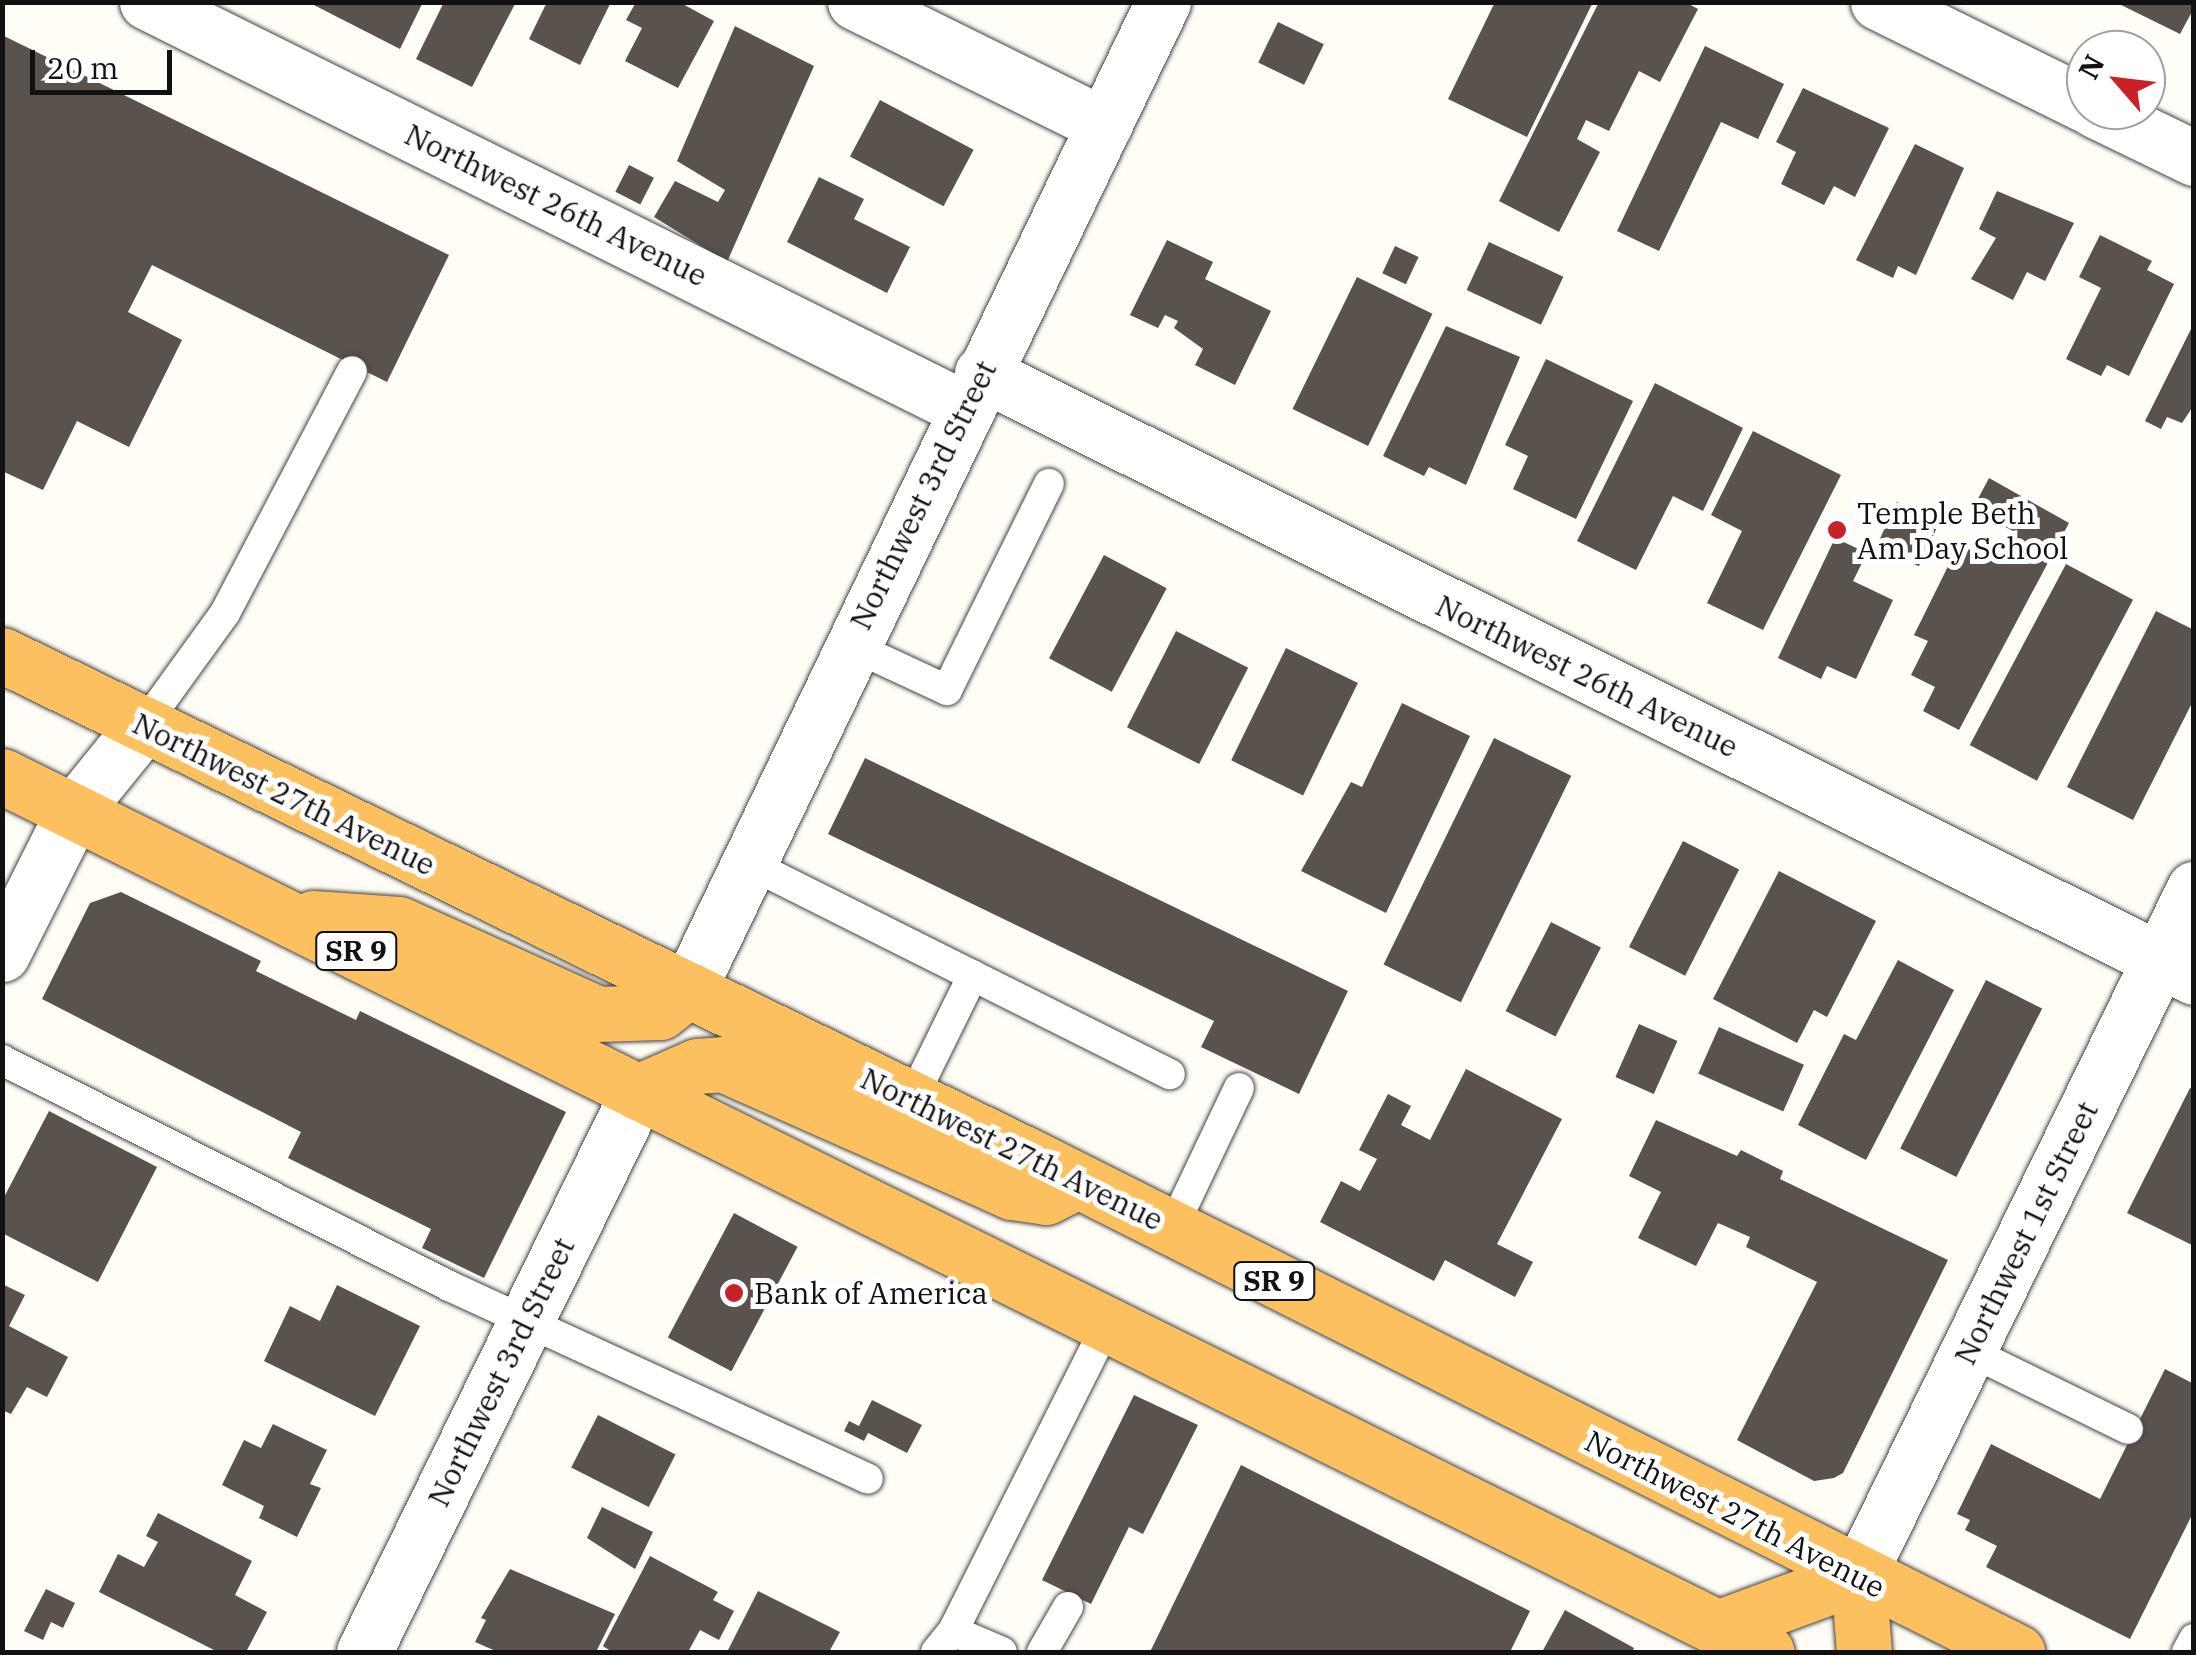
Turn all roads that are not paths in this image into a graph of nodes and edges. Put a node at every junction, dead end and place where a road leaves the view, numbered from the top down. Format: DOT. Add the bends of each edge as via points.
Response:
graph roads {
  1 [pos="147,2"];
  2 [pos="855,2"];
  3 [pos="1163,2"];
  4 [pos="1878,2"];
  5 [pos="2066,95"];
  6 [pos="1104,125"];
  7 [pos="2137,130"];
  8 [pos="2194,158"];
  9 [pos="352,371"];
  10 [pos="973,391"];
  11 [pos="1048,484"];
  12 [pos="850,645"];
  13 [pos="2,655"];
  14 [pos="144,726"];
  15 [pos="2,776"];
  16 [pos="74,812"];
  17 [pos="746,862"];
  18 [pos="2194,889"];
  19 [pos="285,916"];
  20 [pos="2,954"];
  21 [pos="2176,968"];
  22 [pos="973,975"];
  23 [pos="688,990"];
  24 [pos="2,1060"];
  25 [pos="1170,1074"];
  26 [pos="1239,1088"];
  27 [pos="638,1092"];
  28 [pos="912,1099"];
  29 [pos="1077,1181"];
  30 [pos="1172,1229"];
  31 [pos="526,1322"];
  32 [pos="1107,1325"];
  33 [pos="1969,1351"];
  34 [pos="2128,1430"];
  35 [pos="868,1479"];
  36 [pos="1858,1576"];
  37 [pos="1068,1607"];
  38 [pos="1717,1628"];
  39 [pos="2194,1639"];
  40 [pos="945,1642"];
  41 [pos="364,1652"];
  42 [pos="1002,1652"];
  43 [pos="1042,1652"];
  44 [pos="1767,1652"];
  45 [pos="1864,1652"];
  46 [pos="2016,1652"];
  47 [pos="2186,1652"];
  1 -- 10 [label="street, Northwest 26th Avenue"];
  2 -- 6 [label="street"];
  3 -- 6 [label="street, Northwest 3rd Street"];
  4 -- 5 [label="street"];
  6 -- 10 [label="street, Northwest 3rd Street"];
  7 -- 8 [label="street"];
  9 -- 14 [label="lane" via="225,612"];
  10 -- 12 [label="street, Northwest 3rd Street"];
  10 -- 21 [label="street, Northwest 26th Avenue"];
  11 -- 12 [label="lane" via="947,690"];
  12 -- 17 [label="street, Northwest 3rd Street"];
  13 -- 14 [label="highway, Northwest 27th Avenue / SR 9"];
  14 -- 16 [label="street"];
  14 -- 23 [label="highway, Northwest 27th Avenue / SR 9"];
  15 -- 16 [label="highway, SR 9"];
  16 -- 19 [label="highway, SR 9"];
  16 -- 20 [label="street"];
  17 -- 22 [label="lane"];
  17 -- 23 [label="street, Northwest 3rd Street"];
  18 -- 21 [label="street, Northwest 1st Street"];
  19 -- 23 [label="highway" via="399,924 598,1014 660,1012"];
  19 -- 27 [label="highway, SR 9"];
  21 -- 33 [label="street, Northwest 1st Street"];
  22 -- 25 [label="lane"];
  22 -- 28 [label="lane"];
  23 -- 28 [label="highway, Northwest 27th Avenue / SR 9"];
  24 -- 31 [label="lane"];
  26 -- 30 [label="lane"];
  27 -- 29 [label="highway" via="696,1066 723,1064 1012,1192 1046,1197"];
  27 -- 31 [label="street, Northwest 3rd Street"];
  27 -- 32 [label="highway, SR 9"];
  28 -- 29 [label="highway, Northwest 27th Avenue / SR 9"];
  29 -- 30 [label="highway, Northwest 27th Avenue / SR 9"];
  30 -- 36 [label="highway, Northwest 27th Avenue / SR 9"];
  31 -- 35 [label="lane"];
  31 -- 41 [label="street, Northwest 3rd Street"];
  32 -- 38 [label="highway, SR 9"];
  32 -- 40 [label="lane"];
  33 -- 34 [label="lane"];
  33 -- 36 [label="street, Northwest 1st Street"];
  36 -- 38 [label="highway"];
  36 -- 45 [label="highway"];
  36 -- 46 [label="highway, Northwest 27th Avenue / SR 9"];
  37 -- 43 [label="lane"];
  38 -- 44 [label="highway, SR 9"];
  39 -- 47 [label="lane"];
  40 -- 42 [label="lane"];
}
